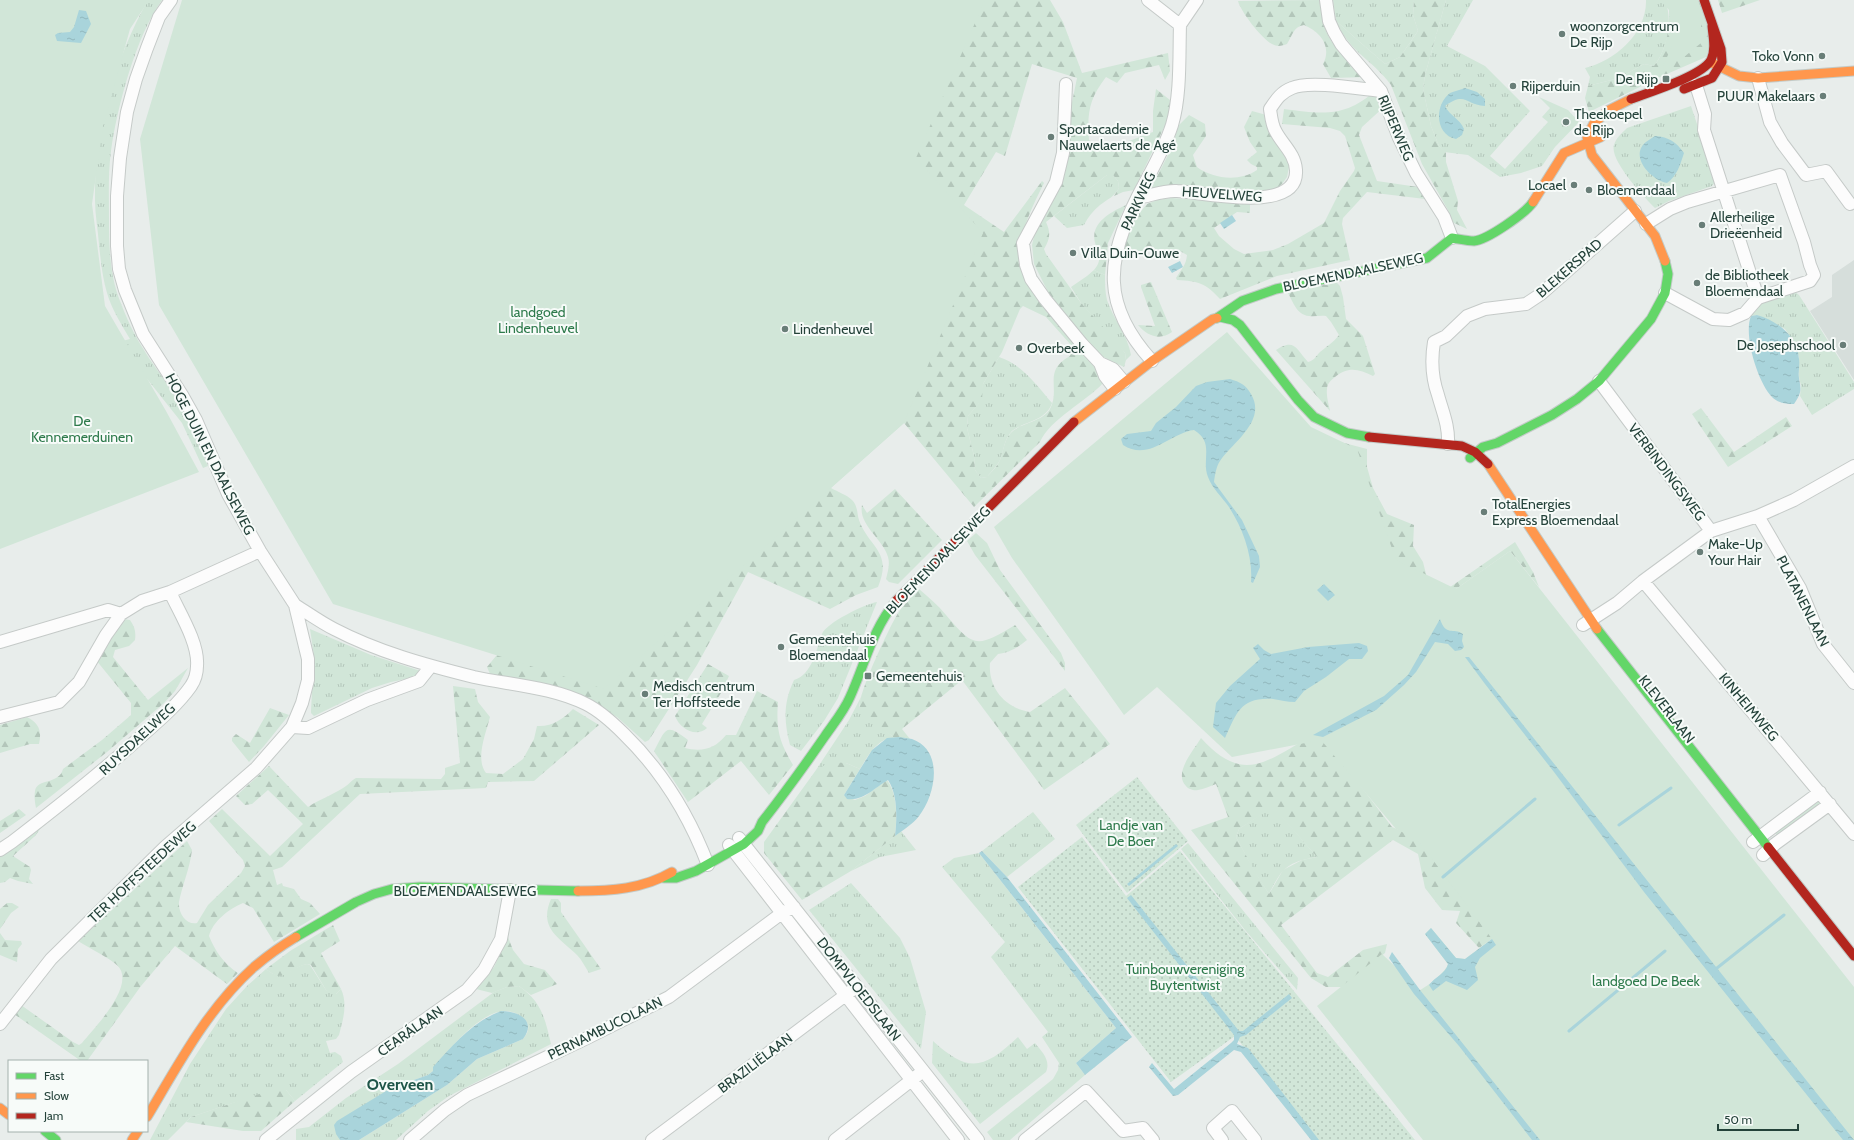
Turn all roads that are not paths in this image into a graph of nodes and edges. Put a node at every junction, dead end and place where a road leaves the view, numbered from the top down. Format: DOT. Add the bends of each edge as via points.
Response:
graph roads {
  1 [pos="171,0"];
  2 [pos="1148,0"];
  3 [pos="1196,0"];
  4 [pos="1326,0"];
  5 [pos="1704,0"];
  6 [pos="1180,25"];
  7 [pos="1712,26"];
  8 [pos="1709,62"];
  9 [pos="1719,68"];
  10 [pos="1854,70"];
  11 [pos="1758,78"];
  12 [pos="1066,84"];
  13 [pos="1696,85"];
  14 [pos="1382,91"];
  15 [pos="1651,102"];
  16 [pos="1606,128"];
  17 [pos="1601,136"];
  18 [pos="1586,143"];
  19 [pos="1601,165"];
  20 [pos="1724,192"];
  21 [pos="1137,198"];
  22 [pos="1850,204"];
  23 [pos="1635,211"];
  24 [pos="1646,224"];
  25 [pos="1452,238"];
  26 [pos="1665,293"];
  27 [pos="1758,298"];
  28 [pos="1220,317"];
  29 [pos="1152,361"];
  30 [pos="1599,381"];
  31 [pos="1120,386"];
  32 [pos="1497,443"];
  33 [pos="1448,444"];
  34 [pos="1476,451"];
  35 [pos="1484,458"];
  36 [pos="1472,462"];
  37 [pos="1854,466"];
  38 [pos="1758,516"];
  39 [pos="1711,531"];
  40 [pos="260,551"];
  41 [pos="1643,581"];
  42 [pos="282,586"];
  43 [pos="170,592"];
  44 [pos="295,605"];
  45 [pos="121,614"];
  46 [pos="1584,622"];
  47 [pos="0,642"];
  48 [pos="431,666"];
  49 [pos="1854,683"];
  50 [pos="0,717"];
  51 [pos="292,727"];
  52 [pos="1820,792"];
  53 [pos="1830,804"];
  54 [pos="1854,834"];
  55 [pos="1756,839"];
  56 [pos="742,841"];
  57 [pos="730,848"];
  58 [pos="0,850"];
  59 [pos="1766,852"];
  60 [pos="707,861"];
  61 [pos="510,890"];
  62 [pos="794,906"];
  63 [pos="782,913"];
  64 [pos="1852,959"];
  65 [pos="857,987"];
  66 [pos="846,995"];
  67 [pos="0,1024"];
  68 [pos="923,1070"];
  69 [pos="912,1080"];
  70 [pos="148,1115"];
  71 [pos="46,1132"];
  72 [pos="274,1138"];
  73 [pos="418,1138"];
  74 [pos="56,1140"];
  75 [pos="652,1140"];
  76 [pos="835,1140"];
  77 [pos="958,1140"];
  78 [pos="978,1140"];
  79 [pos="1025,1140"];
  80 [pos="1153,1140"];
  81 [pos="1222,1140"];
  82 [pos="1255,1140"];
  1 -- 40 [label="street, HOGE DUIN EN DAALSEWEG" via="159,17 136,79 127,112 117,196 119,269 143,334 196,420 228,494"];
  2 -- 6 [label="street"];
  3 -- 6 [label="street"];
  4 -- 14 [label="street, RIJPERWEG" via="1329,21 1341,44"];
  5 -- 7 [label="street"];
  6 -- 21 [label="street, PARKWEG" via="1177,98 1172,124 1162,151"];
  7 -- 8 [label="street" via="1714,50"];
  7 -- 9 [label="street" via="1722,56"];
  8 -- 9 [label="street"];
  8 -- 18 [label="street" via="1698,72 1608,110 1591,126"];
  9 -- 11 [label="street" via="1739,76"];
  9 -- 13 [label="street" via="1712,78"];
  10 -- 11 [label="street"];
  11 -- 22 [label="street" via="1770,122 1784,145 1806,175 1826,172"];
  12 -- 31 [label="street" via="1063,153 1056,182 1023,244 1024,254 1031,279 1038,289 1100,363 1105,376"];
  13 -- 15 [label="street"];
  13 -- 20 [label="street" via="1704,114 1704,130"];
  14 -- 21 [label="street, HEUVELWEG" via="1315,85 1293,87 1280,95 1270,109 1275,131 1293,156 1296,171 1293,183 1280,194 1265,198 1175,191"];
  14 -- 25 [label="street, RIJPERWEG" via="1399,138 1416,173 1444,217"];
  16 -- 17 [label="street"];
  17 -- 18 [label="street"];
  17 -- 19 [label="street"];
  18 -- 19 [label="street"];
  18 -- 25 [label="street" via="1564,153 1530,208 1511,223 1475,241"];
  19 -- 23 [label="street"];
  20 -- 24 [label="street" via="1670,209"];
  20 -- 27 [label="street"];
  20 -- 27 [label="street" via="1780,174 1804,242 1814,275 1810,282"];
  21 -- 29 [label="street, PARKWEG" via="1118,245 1113,279 1122,316 1130,333"];
  23 -- 24 [label="street"];
  23 -- 33 [label="street, BLEKERSPAD" via="1541,294 1526,304 1485,309 1467,316 1446,336 1434,342 1434,378 1449,430"];
  24 -- 26 [label="street" via="1664,255 1668,274"];
  25 -- 28 [label="street, BLOEMENDAALSEWEG" via="1427,258 1276,289 1242,301"];
  26 -- 27 [label="street" via="1714,319 1729,320 1744,313"];
  26 -- 30 [label="street" via="1651,319"];
  28 -- 29 [label="street, BLOEMENDAALSEWEG" via="1213,319"];
  28 -- 33 [label="street" via="1233,320 1240,325 1314,417 1347,433"];
  29 -- 31 [label="street, BLOEMENDAALSEWEG"];
  30 -- 32 [label="street" via="1552,415"];
  30 -- 39 [label="street, VERBINDINGSWEG"];
  31 -- 56 [label="street, BLOEMENDAALSEWEG" via="1076,420 898,598 872,637 850,697 842,710 807,763 762,822"];
  32 -- 34 [label="street"];
  32 -- 35 [label="street" via="1494,450"];
  33 -- 34 [label="street"];
  33 -- 36 [label="street"];
  34 -- 35 [label="street, KLEVERLAAN"];
  34 -- 36 [label="street"];
  35 -- 36 [label="street"];
  35 -- 46 [label="street, KLEVERLAAN"];
  37 -- 38 [label="street" via="1794,500"];
  38 -- 39 [label="street"];
  38 -- 49 [label="street, PLATANENLAAN" via="1800,588 1823,644"];
  39 -- 41 [label="street, VERBINDINGSWEG"];
  40 -- 42 [label="street, HOGE DUIN EN DAALSEWEG"];
  40 -- 43 [label="street"];
  41 -- 46 [label="street, VERBINDINGSWEG" via="1617,603"];
  41 -- 52 [label="street, KINHEIMWEG"];
  42 -- 44 [label="street, TER HOFFSTEEDEWEG"];
  43 -- 45 [label="street" via="142,601"];
  43 -- 58 [label="street, RUYSDAELWEG" via="196,652 197,670 191,686 148,730 96,777"];
  44 -- 48 [label="street, TER HOFFSTEEDEWEG" via="333,629 381,650"];
  44 -- 51 [label="street, TER HOFFSTEEDEWEG" via="308,659 308,680"];
  45 -- 47 [label="street" via="108,610"];
  45 -- 50 [label="street" via="79,682 59,702"];
  46 -- 55 [label="street, KLEVERLAAN"];
  48 -- 51 [label="street" via="419,681 367,700 308,728"];
  48 -- 60 [label="street, TER HOFFSTEEDEWEG" via="558,693 586,704 611,721 643,753 679,802"];
  51 -- 67 [label="street, TER HOFFSTEEDEWEG" via="256,768 165,847 51,959"];
  52 -- 53 [label="street, KINHEIMWEG"];
  52 -- 55 [label="street"];
  53 -- 54 [label="street, KINHEIMWEG"];
  53 -- 59 [label="street"];
  55 -- 59 [label="street, KLEVERLAAN"];
  56 -- 57 [label="street, BLOEMENDAALSEWEG"];
  56 -- 62 [label="street, DOMPVLOEDSLAAN"];
  57 -- 60 [label="street, BLOEMENDAALSEWEG"];
  57 -- 63 [label="street, DOMPVLOEDSLAAN"];
  59 -- 64 [label="street, KLEVERLAAN"];
  60 -- 61 [label="street, BLOEMENDAALSEWEG" via="696,871 676,878 664,878 628,888"];
  61 -- 70 [label="street, BLOEMENDAALSEWEG" via="393,889 354,903 277,948 252,969 199,1032"];
  61 -- 72 [label="street, CEARÁLAAN" via="501,939 484,970 467,990 351,1072"];
  62 -- 63 [label="street, PERNAMBUCOLAAN"];
  62 -- 65 [label="street, DOMPVLOEDSLAAN"];
  63 -- 66 [label="street, DOMPVLOEDSLAAN"];
  63 -- 73 [label="street, PERNAMBUCOLAAN" via="669,996 467,1095 445,1110"];
  65 -- 66 [label="street, BRAZILIËLAAN"];
  65 -- 68 [label="street, DOMPVLOEDSLAAN"];
  66 -- 69 [label="street, DOMPVLOEDSLAAN"];
  66 -- 75 [label="street, BRAZILIËLAAN"];
  68 -- 69 [label="street"];
  68 -- 78 [label="street, DOMPVLOEDSLAAN"];
  69 -- 76 [label="street"];
  69 -- 77 [label="street, DOMPVLOEDSLAAN"];
  71 -- 74 [label="street"];
  79 -- 80 [label="street" via="1086,1091 1124,1131 1143,1128"];
  81 -- 82 [label="street" via="1214,1128 1232,1111"];
}
